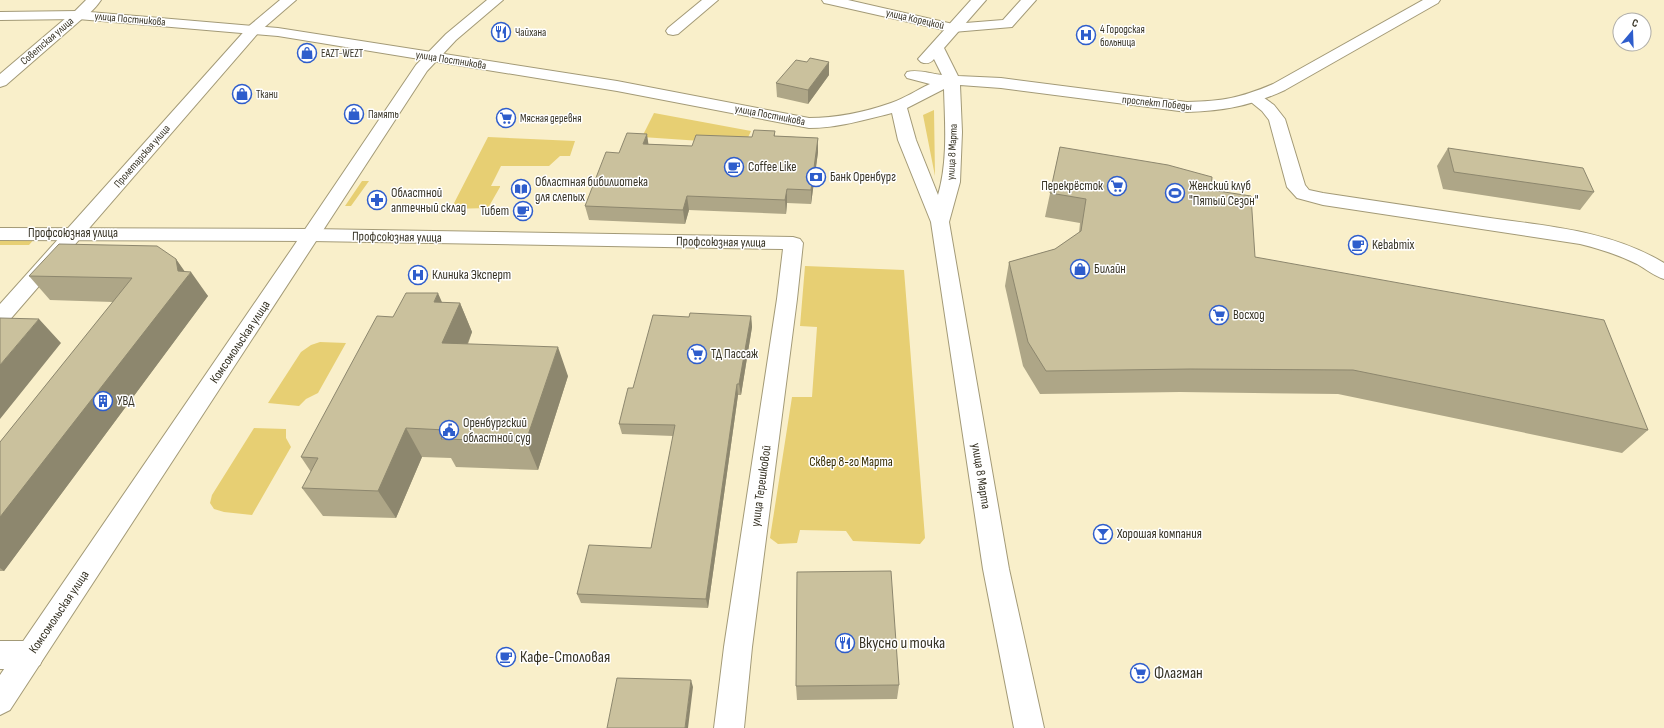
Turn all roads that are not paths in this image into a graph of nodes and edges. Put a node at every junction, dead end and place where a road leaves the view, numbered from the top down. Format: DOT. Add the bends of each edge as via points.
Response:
graph roads {
  1 [pos="94,0"];
  2 [pos="289,0"];
  3 [pos="496,0"];
  4 [pos="711,0"];
  5 [pos="830,0"];
  6 [pos="979,0"];
  7 [pos="1028,0"];
  8 [pos="1433,0"];
  9 [pos="78,15"];
  10 [pos="0,16"];
  11 [pos="953,28"];
  12 [pos="254,29"];
  13 [pos="673,31"];
  14 [pos="936,48"];
  15 [pos="430,58"];
  16 [pos="913,75"];
  17 [pos="952,80"];
  18 [pos="0,82"];
  19 [pos="1254,98"];
  20 [pos="898,106"];
  21 [pos="940,222"];
  22 [pos="0,234"];
  23 [pos="74,234"];
  24 [pos="311,235"];
  25 [pos="793,243"];
  26 [pos="1664,272"];
  27 [pos="0,318"];
  28 [pos="0,655"];
  29 [pos="30,655"];
  30 [pos="0,700"];
  31 [pos="729,728"];
  32 [pos="1029,728"];
  1 -- 9 [label="main road, Советская улица"];
  2 -- 12 [label="main road, Пролетарская улица"];
  3 -- 15 [label="main road, Комсомольская улица" via="450,37"];
  4 -- 13 [label="main road"];
  5 -- 11 [label="main road, улица Корецкой"];
  6 -- 11 [label="main road"];
  7 -- 11 [label="main road, улица Корецкой" via="1007,24"];
  8 -- 19 [label="main road, проспект Победы" via="1279,87"];
  9 -- 10 [label="main road, улица Постникова"];
  9 -- 12 [label="main road, улица Постникова"];
  9 -- 18 [label="main road, Советская улица"];
  11 -- 14 [label="main road"];
  12 -- 15 [label="main road, улица Постникова"];
  12 -- 23 [label="main road, Пролетарская улица"];
  14 -- 16 [label="main road"];
  14 -- 17 [label="main road"];
  15 -- 20 [label="main road, улица Постникова" via="617,86 809,123 835,122"];
  15 -- 24 [label="main road, Комсомольская улица"];
  16 -- 17 [label="main road, проспект Победы"];
  16 -- 20 [label="main road" via="903,91"];
  17 -- 19 [label="main road, проспект Победы" via="1001,83 1187,107 1216,106"];
  17 -- 20 [label="main road, проспект Победы"];
  17 -- 21 [label="main road, улица 8 Марта" via="954,132 951,182"];
  19 -- 26 [label="main road" via="1268,108 1277,119 1296,187 1303,194 1581,238 1625,250"];
  20 -- 21 [label="main road, улица 8 Марта" via="907,140"];
  21 -- 32 [label="main road, улица 8 Марта" via="996,569"];
  22 -- 23 [label="main road, Профсоюзная улица"];
  23 -- 24 [label="main road, Профсоюзная улица"];
  23 -- 27 [label="main road, Пролетарская улица"];
  24 -- 25 [label="main road, Профсоюзная улица"];
  24 -- 29 [label="main road, Комсомольская улица"];
  25 -- 31 [label="main road, улица Терешковой"];
  28 -- 29 [label="main road"];
  29 -- 30 [label="main road, Комсомольская улица"];
}
